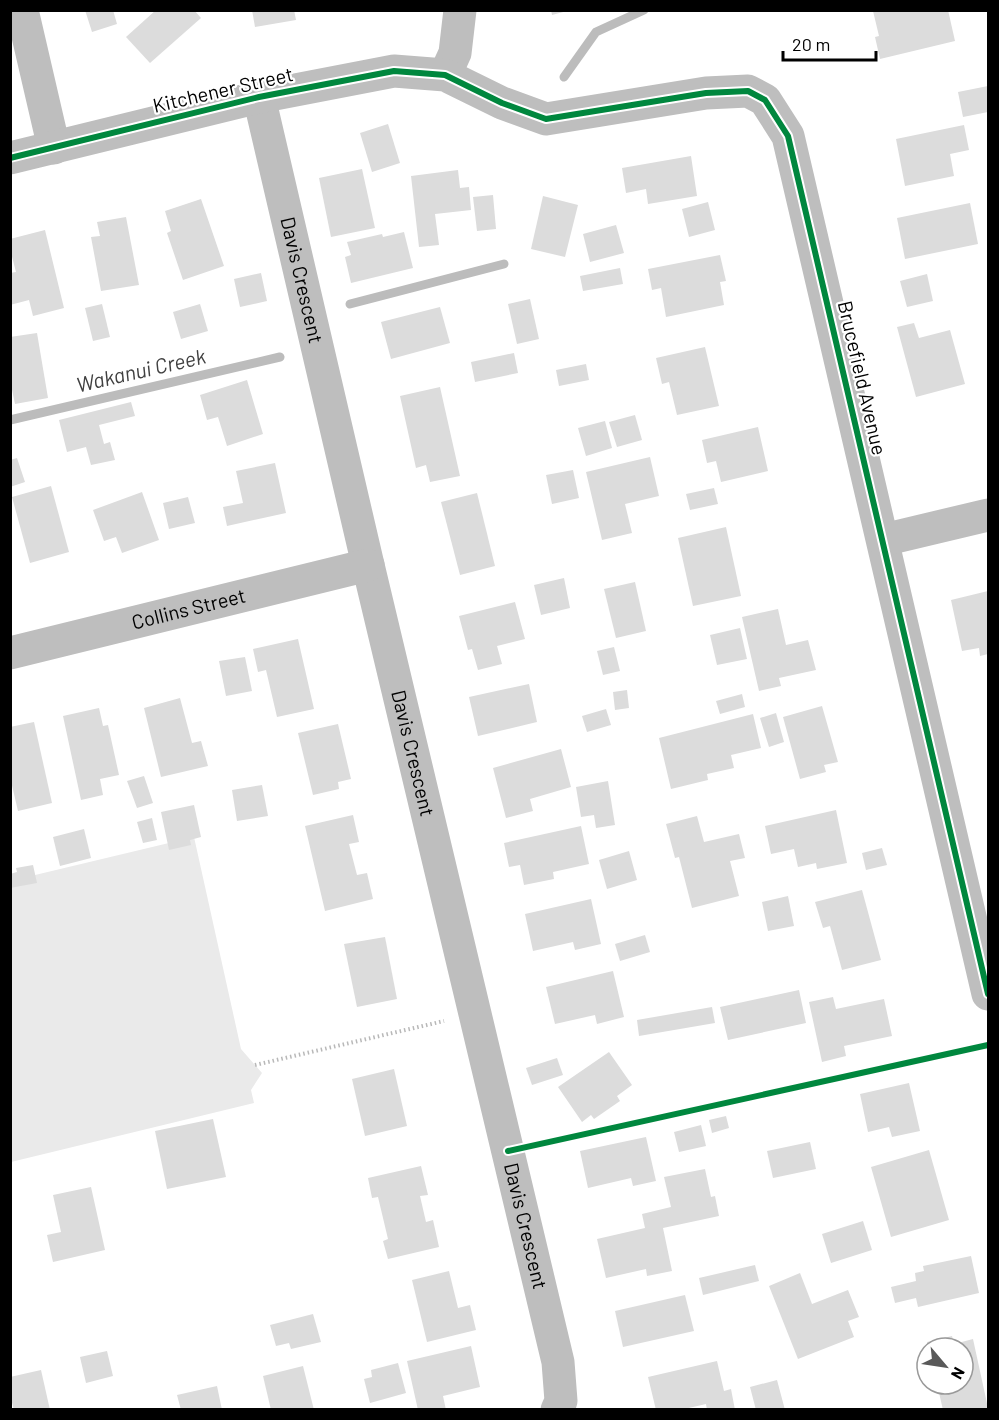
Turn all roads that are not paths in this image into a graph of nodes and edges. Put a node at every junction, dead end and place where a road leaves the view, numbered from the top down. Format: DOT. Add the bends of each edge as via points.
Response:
graph roads {
  1 [pos="22,10"];
  2 [pos="460,10"];
  3 [pos="445,75"];
  4 [pos="259,97"];
  5 [pos="54,148"];
  6 [pos="10,158"];
  7 [pos="988,515"];
  8 [pos="883,540"];
  9 [pos="368,565"];
  10 [pos="10,653"];
  11 [pos="988,994"];
  12 [pos="557,1410"];
  1 -- 5 [label="street"];
  2 -- 3 [label="street" via="455,53"];
  3 -- 4 [label="street, Kitchener Street" via="394,71"];
  3 -- 8 [label="street, Brucefield Avenue" via="546,119 706,93 748,91 765,100 788,136"];
  4 -- 5 [label="street, Kitchener Street"];
  4 -- 9 [label="street, Davis Crescent"];
  5 -- 6 [label="street, Kitchener Street"];
  7 -- 8 [label="street"];
  8 -- 11 [label="street, Brucefield Avenue"];
  9 -- 10 [label="street, Collins Street"];
  9 -- 12 [label="street, Davis Crescent" via="558,1362 561,1401"];
}
